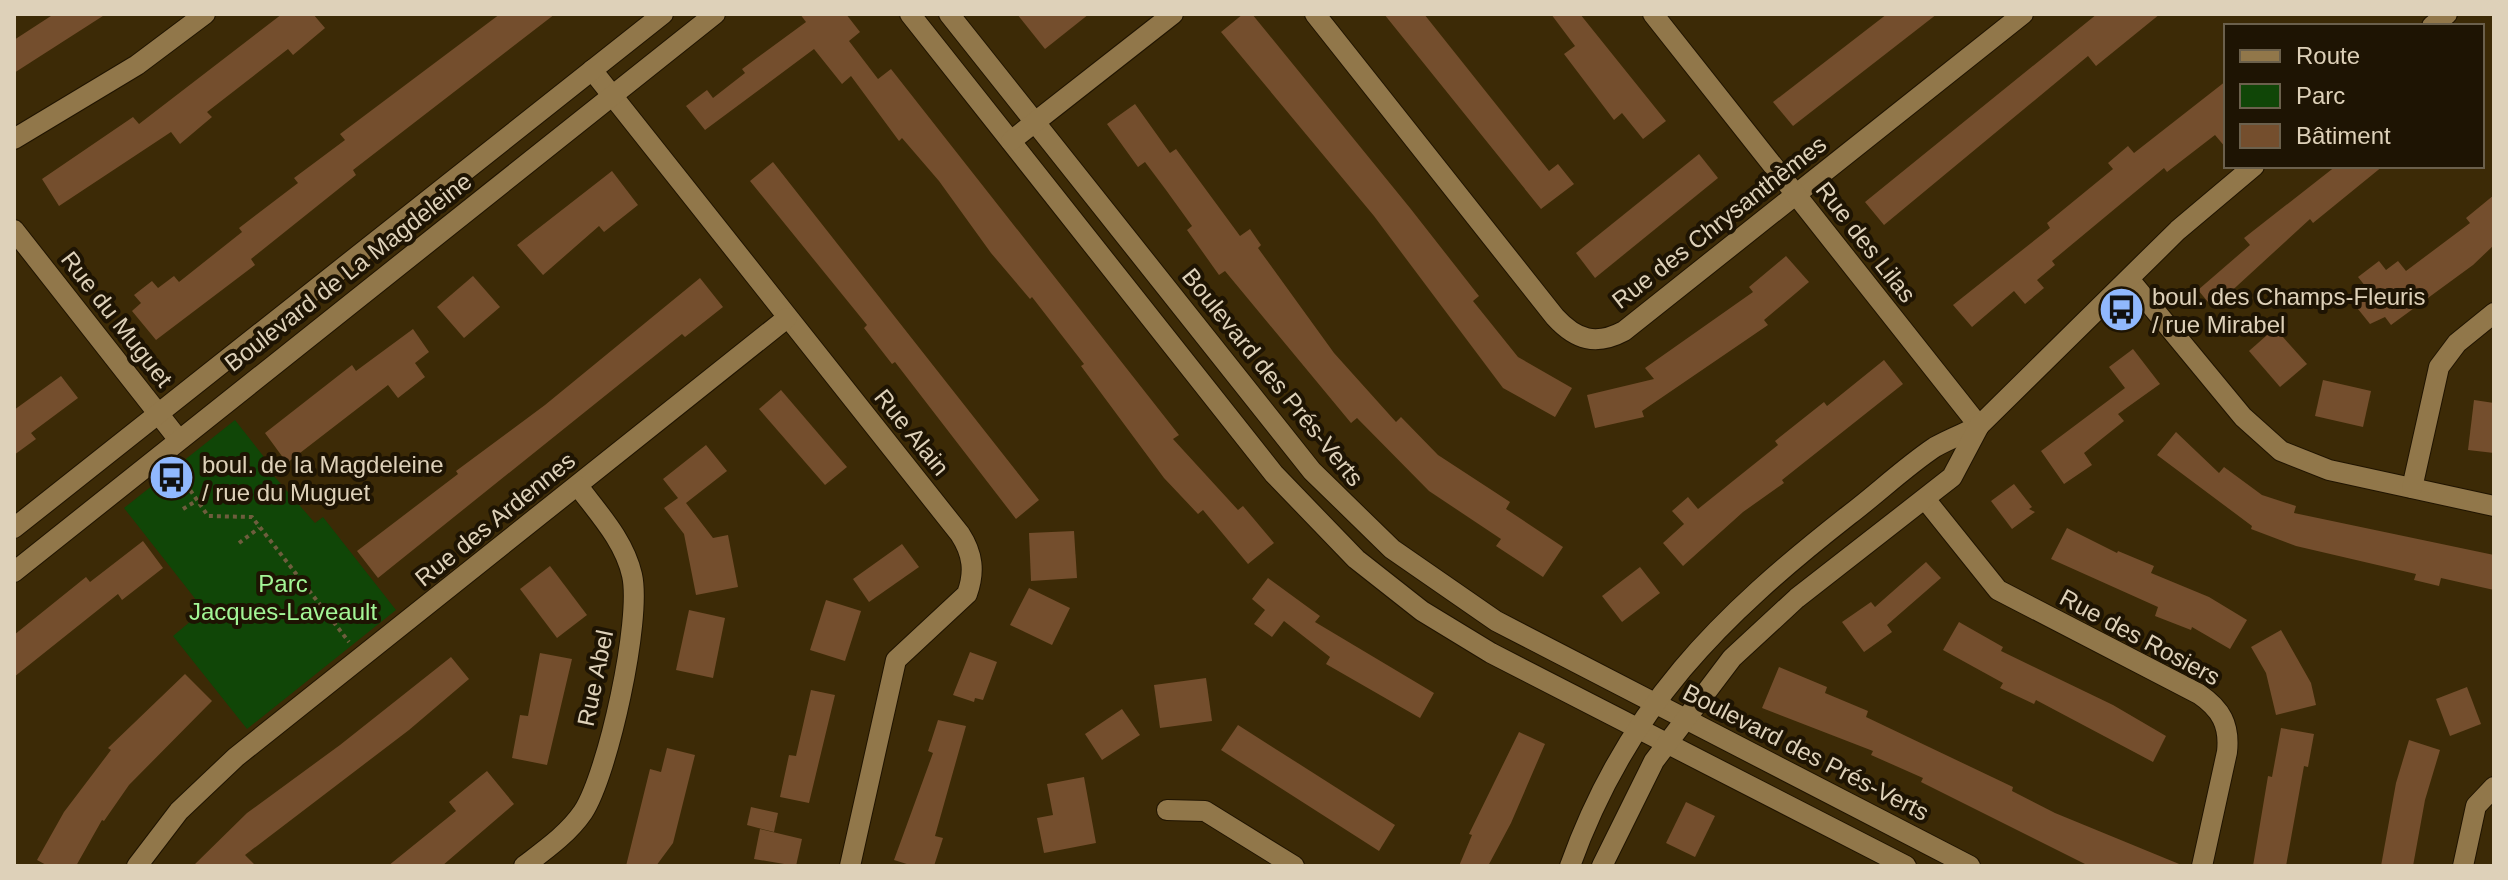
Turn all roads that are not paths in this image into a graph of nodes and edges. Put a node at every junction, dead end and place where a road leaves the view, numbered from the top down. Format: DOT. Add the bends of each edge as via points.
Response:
graph roads {
  1 [pos="205,14"];
  2 [pos="663,14"];
  3 [pos="715,14"];
  4 [pos="910,14"];
  5 [pos="949,14"];
  6 [pos="1173,14"];
  7 [pos="1315,14"];
  8 [pos="1653,14"];
  9 [pos="2023,14"];
  10 [pos="592,70"];
  11 [pos="613,96"];
  12 [pos="1035,122"];
  13 [pos="14,139"];
  14 [pos="1011,141"];
  15 [pos="2251,168"];
  16 [pos="1796,194"];
  17 [pos="14,230"];
  18 [pos="2129,279"];
  19 [pos="2494,313"];
  20 [pos="787,318"];
  21 [pos="158,414"];
  22 [pos="1979,426"];
  23 [pos="179,440"];
  24 [pos="578,486"];
  25 [pos="2412,488"];
  26 [pos="1925,499"];
  27 [pos="2494,506"];
  28 [pos="14,528"];
  29 [pos="14,572"];
  30 [pos="1653,703"];
  31 [pos="1684,719"];
  32 [pos="1635,730"];
  33 [pos="1666,744"];
  34 [pos="2494,787"];
  35 [pos="1167,810"];
  36 [pos="137,866"];
  37 [pos="524,866"];
  38 [pos="850,866"];
  39 [pos="1294,866"];
  40 [pos="1570,866"];
  41 [pos="1602,866"];
  42 [pos="1906,866"];
  43 [pos="1970,866"];
  44 [pos="2202,866"];
  45 [pos="2463,866"];
  1 -- 13 [label="street" via="137,65"];
  2 -- 10 [label="street, Boulevard de La Magdeleine"];
  3 -- 11 [label="street, Boulevard de La Magdeleine"];
  4 -- 14 [label="street"];
  5 -- 12 [label="street, Boulevard des Prés-Verts"];
  6 -- 12 [label="street"];
  7 -- 16 [label="street, Rue des Chrysanthèmes" via="1555,317 1578,337 1603,340 1624,331"];
  8 -- 16 [label="street, Rue des Lilas"];
  9 -- 16 [label="street, Rue des Chrysanthèmes"];
  10 -- 11 [label="street, Rue Alain"];
  10 -- 21 [label="street, Boulevard de La Magdeleine"];
  11 -- 20 [label="street, Rue Alain"];
  11 -- 23 [label="street, Boulevard de La Magdeleine"];
  12 -- 14 [label="street"];
  12 -- 30 [label="street, Boulevard des Prés-Verts" via="1312,471 1377,536 1474,608"];
  14 -- 32 [label="street" via="1274,474 1338,542 1443,625"];
  15 -- 18 [label="street"];
  16 -- 22 [label="street, Rue des Lilas"];
  17 -- 21 [label="street, Rue du Muguet"];
  18 -- 22 [label="street"];
  18 -- 25 [label="street" via="2268,442 2312,465"];
  19 -- 25 [label="street" via="2457,343 2439,367"];
  20 -- 24 [label="street, Rue des Ardennes"];
  20 -- 38 [label="street, Rue Alain" via="960,534 971,556 967,594 896,660"];
  21 -- 23 [label="street, Rue du Muguet"];
  21 -- 28 [label="street, Boulevard de La Magdeleine"];
  22 -- 26 [label="street" via="1952,477"];
  22 -- 30 [label="street" via="1936,447 1781,569 1715,629"];
  23 -- 29 [label="street, Boulevard de La Magdeleine"];
  24 -- 36 [label="street, Rue des Ardennes" via="236,757 179,811"];
  24 -- 37 [label="street, Rue Abel" via="625,556 634,588 634,619 593,794 570,828"];
  25 -- 27 [label="street"];
  26 -- 31 [label="street" via="1753,637"];
  26 -- 44 [label="street, Rue des Rosiers" via="1998,590 2199,694 2221,713 2229,738"];
  30 -- 31 [label="street, Boulevard des Prés-Verts"];
  30 -- 32 [label="street"];
  31 -- 33 [label="street"];
  31 -- 43 [label="street, Boulevard des Prés-Verts"];
  32 -- 33 [label="street"];
  32 -- 40 [label="street"];
  33 -- 41 [label="street"];
  33 -- 42 [label="street"];
  34 -- 45 [label="street" via="2476,806"];
  35 -- 39 [label="street" via="1205,811"];
}
